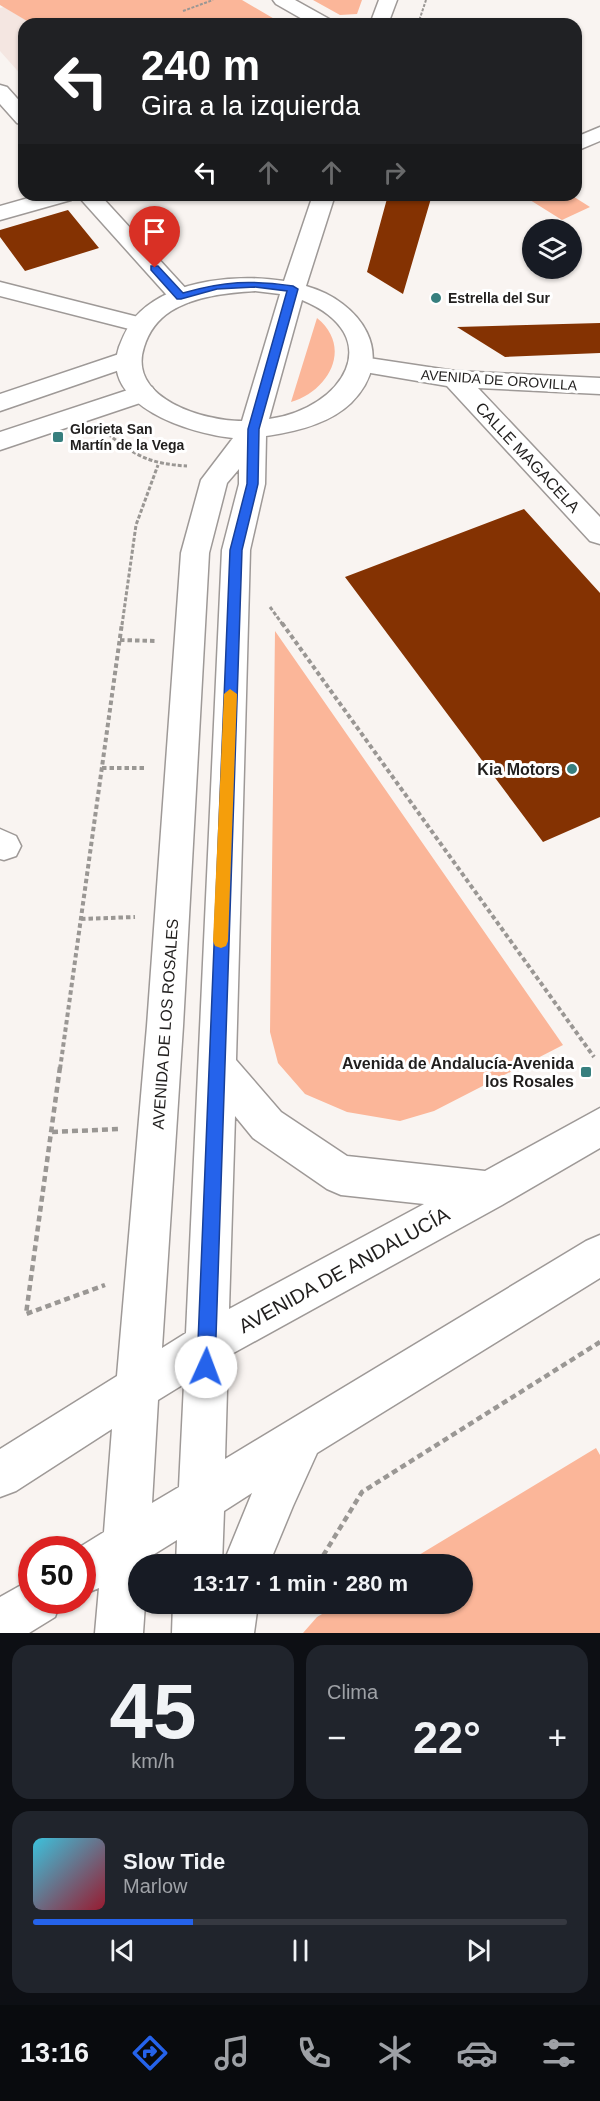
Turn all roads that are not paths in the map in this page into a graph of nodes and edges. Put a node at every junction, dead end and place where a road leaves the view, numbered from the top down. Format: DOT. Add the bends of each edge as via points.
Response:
graph roads {
  1 [pos="282,0"];
  2 [pos="388,0"];
  3 [pos="314,18"];
  4 [pos="381,18"];
  5 [pos="0,91"];
  6 [pos="18,112"];
  7 [pos="600,133"];
  8 [pos="582,142"];
  9 [pos="42,201"];
  10 [pos="93,201"];
  11 [pos="322,201"];
  12 [pos="0,213"];
  13 [pos="0,289"];
  14 [pos="293,289"];
  15 [pos="32,297"];
  16 [pos="181,297"];
  17 [pos="0,307"];
  18 [pos="141,325"];
  19 [pos="128,359"];
  20 [pos="362,365"];
  21 [pos="455,380"];
  22 [pos="600,386"];
  23 [pos="143,393"];
  24 [pos="0,403"];
  25 [pos="253,429"];
  26 [pos="0,441"];
  27 [pos="600,534"];
  28 [pos="216,1065"];
  29 [pos="600,1126"];
  30 [pos="488,1191"];
  31 [pos="600,1255"];
  32 [pos="206,1345"];
  33 [pos="137,1389"];
  34 [pos="302,1437"];
  35 [pos="0,1475"];
  36 [pos="201,1498"];
  37 [pos="125,1546"];
  38 [pos="199,1554"];
  39 [pos="250,1554"];
  40 [pos="96,1564"];
  41 [pos="18,1613"];
  42 [pos="197,1614"];
  43 [pos="233,1614"];
  44 [pos="0,1624"];
  45 [pos="119,1633"];
  46 [pos="196,1633"];
  47 [pos="230,1633"];
  1 -- 3 [label="main road"];
  2 -- 4 [label="main road"];
  5 -- 6 [label="main road"];
  7 -- 8 [label="main road"];
  9 -- 12 [label="main road"];
  10 -- 16 [label="main road"];
  11 -- 14 [label="main road, AVENIDA DE LOS ROSALES"];
  13 -- 15 [label="main road"];
  14 -- 16 [label="main road" via="255,284 216,286"];
  14 -- 20 [label="main road" via="324,301 348,319 361,341"];
  14 -- 25 [label="main road, AVENIDA DE LOS ROSALES"];
  15 -- 17 [label="main road"];
  15 -- 18 [label="main road"];
  16 -- 18 [label="main road" via="158,309"];
  18 -- 19 [label="main road"];
  19 -- 23 [label="main road" via="132,376"];
  19 -- 24 [label="main road"];
  20 -- 21 [label="main road, AVENIDA DE OROVILLA"];
  20 -- 25 [label="main road" via="350,389 326,409 293,423"];
  21 -- 22 [label="main road, AVENIDA DE OROVILLA"];
  21 -- 27 [label="main road, CALLE MAGACELA"];
  23 -- 25 [label="main road" via="162,409 188,421 220,428"];
  23 -- 26 [label="main road"];
  25 -- 28 [label="main road, AVENIDA DE LOS ROSALES" via="252,484 236,550"];
  25 -- 33 [label="main road, AVENIDA DE LOS ROSALES" via="214,480 195,553 165,1038"];
  28 -- 30 [label="main road" via="267,1125 341,1175"];
  28 -- 32 [label="main road, AVENIDA DE LOS ROSALES"];
  29 -- 30 [label="main road, AVENIDA DE ANDALUCÍA"];
  30 -- 32 [label="main road, AVENIDA DE ANDALUCÍA"];
  31 -- 34 [label="main road"];
  32 -- 33 [label="main road, AVENIDA DE ANDALUCÍA"];
  32 -- 36 [label="main road, AVENIDA DE LOS ROSALES"];
  33 -- 35 [label="main road, AVENIDA DE ANDALUCÍA"];
  33 -- 37 [label="main road, AVENIDA DE LOS ROSALES"];
  34 -- 36 [label="main road"];
  34 -- 39 [label="main road"];
  36 -- 37 [label="main road"];
  36 -- 38 [label="main road, AVENIDA DE LOS ROSALES"];
  37 -- 40 [label="main road"];
  37 -- 45 [label="main road, AVENIDA DE LOS ROSALES"];
  41 -- 44 [label="main road"];
  42 -- 46 [label="main road"];
  43 -- 47 [label="main road"];
}
